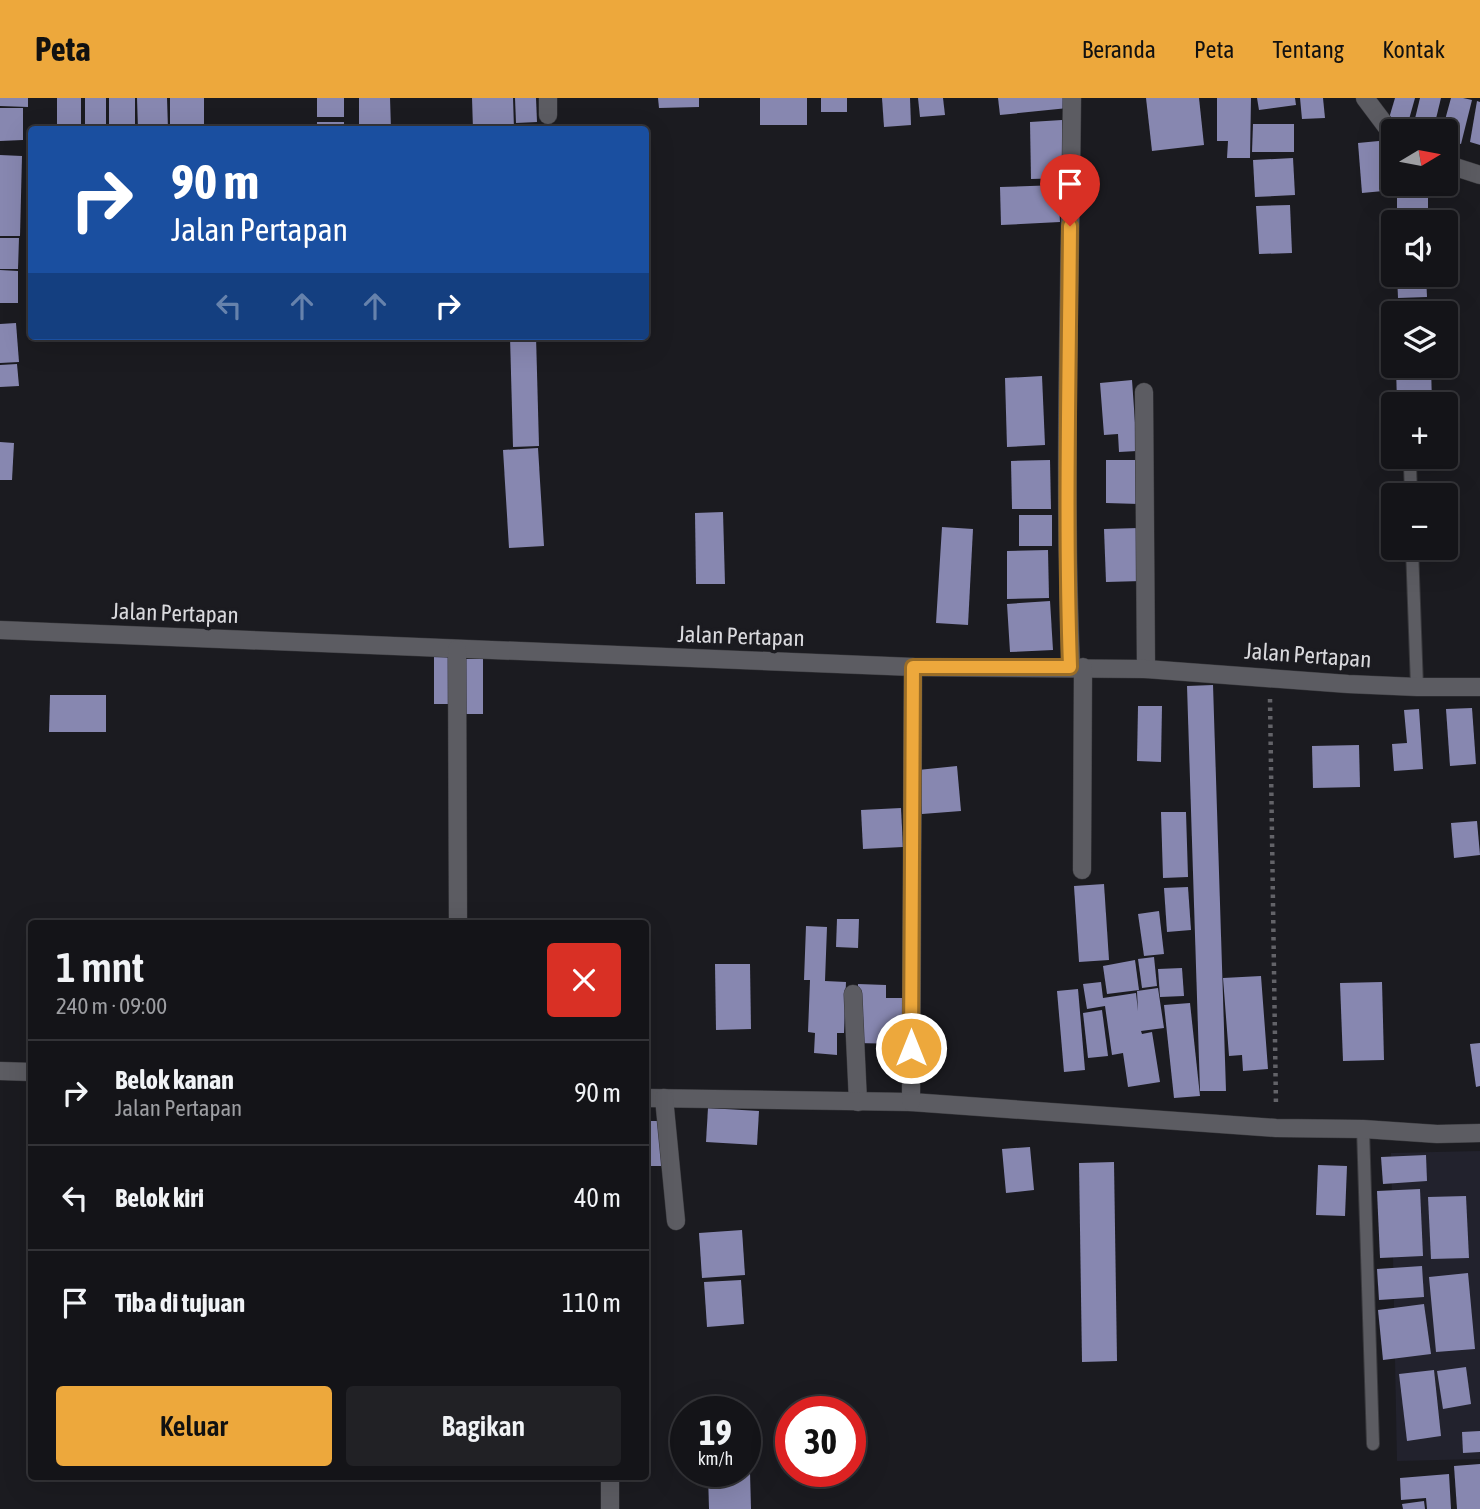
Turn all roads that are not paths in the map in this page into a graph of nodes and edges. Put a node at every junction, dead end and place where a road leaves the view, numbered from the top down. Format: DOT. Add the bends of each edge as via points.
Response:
graph roads {
  1 [pos="1072,98"];
  2 [pos="1365,98"];
  3 [pos="1381,119"];
  4 [pos="1458,168"];
  5 [pos="1480,175"];
  6 [pos="1144,392"];
  7 [pos="1412,560"];
  8 [pos="0,630"];
  9 [pos="457,649"];
  10 [pos="913,667"];
  11 [pos="1077,667"];
  12 [pos="1146,669"];
  13 [pos="1417,687"];
  14 [pos="1480,687"];
  15 [pos="1082,870"];
  16 [pos="458,920"];
  17 [pos="853,994"];
  18 [pos="0,1070"];
  19 [pos="28,1072"];
  20 [pos="649,1098"];
  21 [pos="664,1098"];
  22 [pos="858,1102"];
  23 [pos="911,1102"];
  24 [pos="1363,1129"];
  25 [pos="1480,1133"];
  26 [pos="676,1221"];
  27 [pos="1373,1444"];
  28 [pos="610,1480"];
  29 [pos="610,1509"];
  1 -- 11 [label="street" via="1068,599"];
  2 -- 3 [label="street"];
  4 -- 5 [label="street"];
  6 -- 12 [label="street"];
  7 -- 13 [label="lane"];
  8 -- 9 [label="street, Jalan Pertapan"];
  9 -- 10 [label="street, Jalan Pertapan"];
  9 -- 16 [label="street"];
  10 -- 11 [label="street, Jalan Pertapan"];
  10 -- 23 [label="street"];
  11 -- 12 [label="street, Jalan Pertapan"];
  11 -- 15 [label="street"];
  12 -- 13 [label="street, Jalan Pertapan"];
  13 -- 14 [label="street, Jalan Pertapan"];
  17 -- 22 [label="street"];
  18 -- 19 [label="street"];
  20 -- 21 [label="street"];
  21 -- 22 [label="street"];
  21 -- 26 [label="street"];
  22 -- 23 [label="street"];
  23 -- 24 [label="street" via="1276,1128"];
  24 -- 25 [label="street"];
  24 -- 27 [label="lane"];
  28 -- 29 [label="street"];
}
